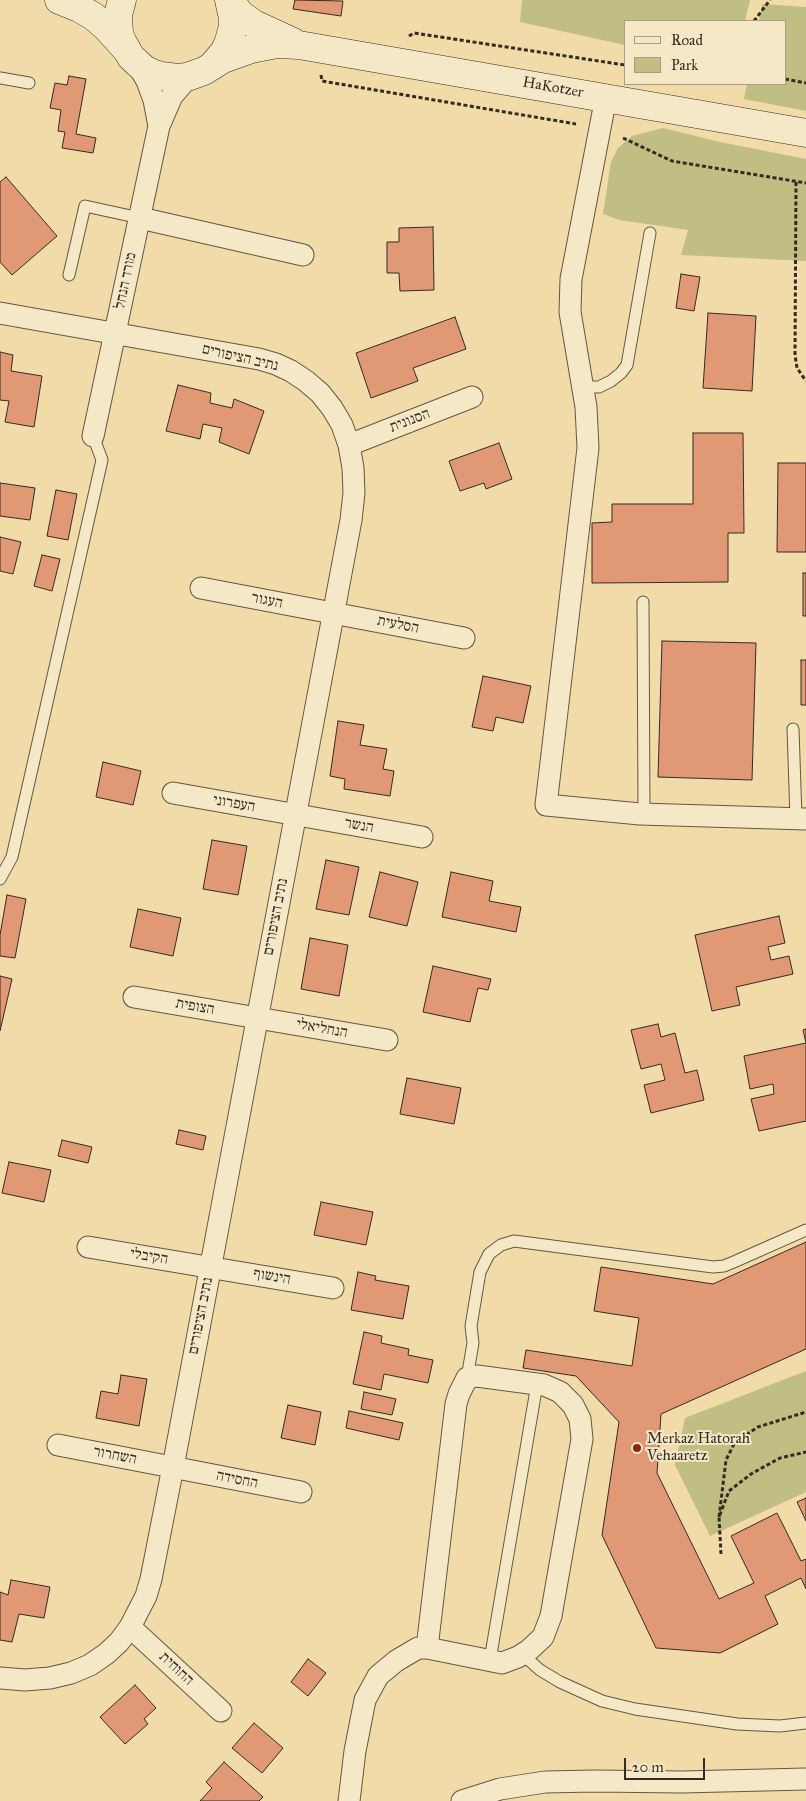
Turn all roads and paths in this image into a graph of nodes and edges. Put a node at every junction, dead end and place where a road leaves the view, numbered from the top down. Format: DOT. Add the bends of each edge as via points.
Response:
graph roads {
  1 [pos="59,0"];
  2 [pos="122,0"];
  3 [pos="230,0"];
  4 [pos="770,0"];
  5 [pos="755,20"];
  6 [pos="308,46"];
  7 [pos="132,56"];
  8 [pos="376,58"];
  9 [pos="624,65"];
  10 [pos="204,70"];
  11 [pos="0,78"];
  12 [pos="786,79"];
  13 [pos="806,83"];
  14 [pos="29,84"];
  15 [pos="606,97"];
  16 [pos="159,126"];
  17 [pos="600,128"];
  18 [pos="806,133"];
  19 [pos="796,182"];
  20 [pos="806,184"];
  21 [pos="140,218"];
  22 [pos="650,234"];
  23 [pos="303,255"];
  24 [pos="69,275"];
  25 [pos="0,313"];
  26 [pos="115,333"];
  27 [pos="806,381"];
  28 [pos="582,387"];
  29 [pos="472,397"];
  30 [pos="93,436"];
  31 [pos="349,445"];
  32 [pos="201,588"];
  33 [pos="643,602"];
  34 [pos="333,613"];
  35 [pos="464,638"];
  36 [pos="794,728"];
  37 [pos="173,793"];
  38 [pos="644,814"];
  39 [pos="295,815"];
  40 [pos="801,818"];
  41 [pos="422,837"];
  42 [pos="0,879"];
  43 [pos="134,997"];
  44 [pos="257,1018"];
  45 [pos="387,1040"];
  46 [pos="806,1230"];
  47 [pos="88,1247"];
  48 [pos="210,1267"];
  49 [pos="333,1288"];
  50 [pos="467,1378"];
  51 [pos="537,1384"];
  52 [pos="806,1412"];
  53 [pos="58,1445"];
  54 [pos="806,1452"];
  55 [pos="172,1467"];
  56 [pos="301,1492"];
  57 [pos="719,1517"];
  58 [pos="721,1554"];
  59 [pos="130,1627"];
  60 [pos="427,1648"];
  61 [pos="522,1654"];
  62 [pos="490,1660"];
  63 [pos="0,1678"];
  64 [pos="221,1711"];
  65 [pos="806,1723"];
  66 [pos="806,1778"];
  67 [pos="349,1801"];
  68 [pos="462,1801"];
  1 -- 7 [label="street" via="93,16"];
  2 -- 7 [label="street" via="118,15 119,32"];
  3 -- 6 [label="street, HaKotzer" via="240,14 254,24 276,36"];
  3 -- 10 [label="street" via="231,35 224,52"];
  4 -- 5 [label="path"];
  6 -- 8 [label="street, HaKotzer"];
  6 -- 10 [label="street, HaKotzer" via="277,44 251,49"];
  6 -- 17 [label="path" via="322,81"];
  7 -- 10 [label="street, HaKotzer" via="152,73 170,78 187,77"];
  7 -- 16 [label="street, מורד הנחל" via="147,81"];
  8 -- 9 [label="path" via="414,32"];
  8 -- 15 [label="street, HaKotzer"];
  10 -- 16 [label="street, מורד הנחל" via="185,81 172,96"];
  11 -- 14 [label="lane"];
  12 -- 13 [label="path"];
  15 -- 17 [label="street"];
  15 -- 18 [label="street, HaKotzer"];
  16 -- 21 [label="street, מורד הנחל"];
  17 -- 19 [label="path" via="672,161"];
  17 -- 28 [label="street" via="570,279 570,312"];
  19 -- 20 [label="path"];
  19 -- 27 [label="path" via="794,356"];
  21 -- 23 [label="street"];
  21 -- 24 [label="lane" via="85,206"];
  21 -- 26 [label="street, מורד הנחל"];
  22 -- 28 [label="lane" via="627,365 611,382 599,387"];
  25 -- 26 [label="street, נתיב הציפורים"];
  26 -- 30 [label="street, מורד הנחל"];
  26 -- 31 [label="street, נתיב הציפורים" via="259,359 291,371 320,393 332,408"];
  28 -- 38 [label="street" via="588,427 587,468 546,805"];
  29 -- 31 [label="street, הסנונית"];
  30 -- 42 [label="lane" via="102,460 12,857"];
  31 -- 34 [label="street, נתיב הציפורים" via="354,493"];
  32 -- 34 [label="street, העגור"];
  33 -- 38 [label="lane"];
  34 -- 35 [label="street, הסלעית"];
  34 -- 39 [label="street, נתיב הציפורים"];
  36 -- 40 [label="lane"];
  37 -- 39 [label="street, העפרוני"];
  38 -- 40 [label="street"];
  39 -- 41 [label="street, הנשר"];
  39 -- 44 [label="street, נתיב הציפורים"];
  43 -- 44 [label="street, הצופית"];
  44 -- 45 [label="street, הנחליאלי"];
  44 -- 48 [label="street, נתיב הציפורים"];
  46 -- 50 [label="lane" via="724,1266 713,1267 514,1242 501,1245 489,1254 480,1272"];
  47 -- 48 [label="street, הקיבלי"];
  48 -- 49 [label="street, הינשוף"];
  48 -- 55 [label="street, נתיב הציפורים"];
  50 -- 51 [label="street" via="477,1376"];
  50 -- 60 [label="street" via="456,1404"];
  51 -- 61 [label="street" via="560,1392 573,1405 580,1419 582,1439 551,1616 543,1637"];
  51 -- 62 [label="lane"];
  52 -- 57 [label="path" via="758,1426 735,1442 726,1460"];
  53 -- 55 [label="street, השחרור"];
  54 -- 57 [label="path" via="780,1458 751,1474 729,1491"];
  55 -- 56 [label="street, החסידה"];
  55 -- 59 [label="street, נתיב הציפורים" via="151,1579"];
  57 -- 58 [label="path"];
  59 -- 63 [label="street, נתיב הציפורים" via="106,1654 71,1673 50,1678"];
  59 -- 64 [label="street, החוחית"];
  60 -- 62 [label="street"];
  60 -- 67 [label="street" via="418,1648 378,1676 365,1700"];
  61 -- 62 [label="street" via="502,1663"];
  61 -- 65 [label="lane" via="560,1682 602,1701 737,1724 780,1726"];
  66 -- 68 [label="street" via="545,1782 500,1789"];
}
